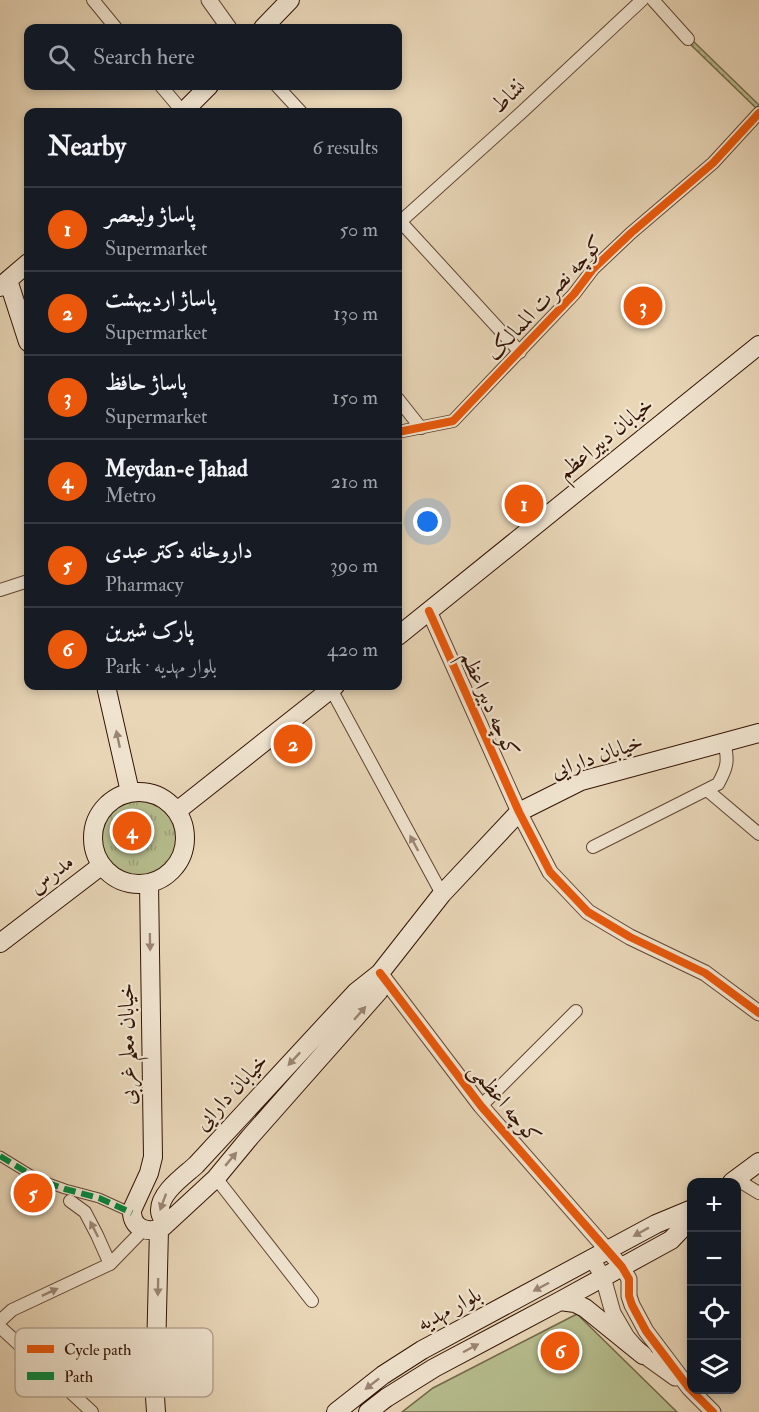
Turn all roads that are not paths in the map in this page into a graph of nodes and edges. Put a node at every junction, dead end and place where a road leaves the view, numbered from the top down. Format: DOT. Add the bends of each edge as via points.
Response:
graph roads {
  1 [pos="93,0"];
  2 [pos="209,0"];
  3 [pos="290,0"];
  4 [pos="642,0"];
  5 [pos="653,0"];
  6 [pos="113,24"];
  7 [pos="226,24"];
  8 [pos="267,24"];
  9 [pos="688,39"];
  10 [pos="165,90"];
  11 [pos="205,90"];
  12 [pos="281,90"];
  13 [pos="180,108"];
  14 [pos="187,108"];
  15 [pos="297,108"];
  16 [pos="759,113"];
  17 [pos="402,218"];
  18 [pos="402,224"];
  19 [pos="24,266"];
  20 [pos="4,284"];
  21 [pos="24,332"];
  22 [pos="759,345"];
  23 [pos="520,352"];
  24 [pos="402,404"];
  25 [pos="421,428"];
  26 [pos="402,431"];
  27 [pos="24,582"];
  28 [pos="0,590"];
  29 [pos="429,611"];
  30 [pos="402,633"];
  31 [pos="107,690"];
  32 [pos="329,690"];
  33 [pos="335,690"];
  34 [pos="759,733"];
  35 [pos="724,742"];
  36 [pos="707,790"];
  37 [pos="129,792"];
  38 [pos="177,811"];
  39 [pos="519,812"];
  40 [pos="759,834"];
  41 [pos="593,848"];
  42 [pos="102,865"];
  43 [pos="149,883"];
  44 [pos="442,894"];
  45 [pos="0,943"];
  46 [pos="380,973"];
  47 [pos="576,1011"];
  48 [pos="759,1013"];
  49 [pos="481,1106"];
  50 [pos="0,1156"];
  51 [pos="759,1162"];
  52 [pos="187,1172"];
  53 [pos="738,1178"];
  54 [pos="209,1184"];
  55 [pos="741,1184"];
  56 [pos="759,1193"];
  57 [pos="70,1201"];
  58 [pos="135,1207"];
  59 [pos="687,1211"];
  60 [pos="687,1223"];
  61 [pos="157,1228"];
  62 [pos="600,1255"];
  63 [pos="110,1264"];
  64 [pos="622,1267"];
  65 [pos="603,1277"];
  66 [pos="312,1301"];
  67 [pos="560,1301"];
  68 [pos="0,1321"];
  69 [pos="0,1327"];
  70 [pos="156,1328"];
  71 [pos="15,1341"];
  72 [pos="423,1350"];
  73 [pos="643,1355"];
  74 [pos="434,1368"];
  75 [pos="687,1385"];
  76 [pos="687,1387"];
  77 [pos="695,1394"];
  78 [pos="76,1397"];
  79 [pos="155,1397"];
  80 [pos="92,1412"];
  81 [pos="156,1412"];
  82 [pos="336,1412"];
  83 [pos="368,1412"];
  84 [pos="713,1412"];
  1 -- 6 [label="street"];
  2 -- 7 [label="street"];
  3 -- 8 [label="main road"];
  4 -- 17 [label="street, نشاط"];
  5 -- 9 [label="street"];
  10 -- 13 [label="street"];
  11 -- 14 [label="main road"];
  12 -- 15 [label="street"];
  16 -- 23 [label="street, کوچه نصرت الممالک" via="713,163 593,269"];
  18 -- 23 [label="street"];
  19 -- 20 [label="main road"];
  20 -- 21 [label="main road"];
  22 -- 29 [label="main road, خیابان دبیراعظم"];
  23 -- 25 [label="street, کوچه نصرت الممالک" via="453,421"];
  24 -- 25 [label="street"];
  25 -- 26 [label="street, کوچه نصرت الممالک"];
  27 -- 28 [label="street"];
  29 -- 30 [label="main road, خیابان دبیراعظم"];
  29 -- 39 [label="street, کوچه دبیراعظم"];
  37 -- 31 [label="main road, one-way"];
  32 -- 38 [label="main road"];
  44 -- 33 [label="street, one-way"];
  34 -- 35 [label="main road, خیابان دارایی"];
  35 -- 36 [label="street" via="728,756 726,771 718,784"];
  35 -- 39 [label="main road, خیابان دارایی" via="581,781"];
  36 -- 40 [label="street"];
  36 -- 41 [label="street"];
  37 -- 38 [label="main road" via="156,795"];
  37 -- 42 [label="main road" via="109,803 96,821 94,844"];
  38 -- 43 [label="main road" via="186,834 181,859 173,870"];
  39 -- 44 [label="main road, خیابان دارایی"];
  39 -- 48 [label="street, کوچه دبیراعظم" via="549,872 588,912 705,973"];
  42 -- 43 [label="main road" via="123,881"];
  42 -- 45 [label="main road, مدرس"];
  43 -- 58 [label="main road, خیابان معلم غربی, one-way" via="153,1157"];
  44 -- 46 [label="main road, خیابان دارایی"];
  46 -- 49 [label="street, کوچه اعظمی"];
  46 -- 52 [label="main road, خیابان دارایی, one-way" via="356,992"];
  54 -- 46 [label="main road, خیابان دارایی, one-way" via="379,991"];
  47 -- 49 [label="street"];
  49 -- 62 [label="street, کوچه اعظمی"];
  50 -- 58 [label="street" via="51,1184"];
  51 -- 53 [label="main road"];
  52 -- 54 [label="main road" via="190,1186 197,1190"];
  52 -- 61 [label="main road, خیابان دارایی, one-way" via="161,1203"];
  54 -- 61 [label="main road, خیابان دارایی"];
  54 -- 66 [label="street"];
  55 -- 56 [label="street"];
  63 -- 57 [label="street, one-way" via="85,1212"];
  58 -- 61 [label="main road" via="133,1220 138,1226"];
  59 -- 62 [label="main road, بلوار مهدیه, one-way"];
  60 -- 64 [label="main road, بلوار مهدیه" via="671,1240"];
  61 -- 63 [label="street"];
  61 -- 70 [label="main road, one-way"];
  62 -- 64 [label="street"];
  62 -- 65 [label="street"];
  62 -- 72 [label="main road, بلوار مهدیه, one-way"];
  68 -- 63 [label="street, one-way" via="12,1310"];
  64 -- 65 [label="main road, بلوار مهدیه"];
  64 -- 75 [label="street" via="629,1279 629,1296 638,1319"];
  65 -- 67 [label="main road, بلوار مهدیه"];
  65 -- 73 [label="street" via="618,1323"];
  67 -- 73 [label="main road" via="585,1308"];
  74 -- 67 [label="main road, بلوار مهدیه, one-way"];
  69 -- 71 [label="street"];
  72 -- 74 [label="main road"];
  72 -- 82 [label="main road, بلوار مهدیه, one-way"];
  73 -- 76 [label="street"];
  74 -- 83 [label="main road, بلوار مهدیه"];
  77 -- 84 [label="street"];
  78 -- 80 [label="street"];
  79 -- 81 [label="main road, one-way"];
}
